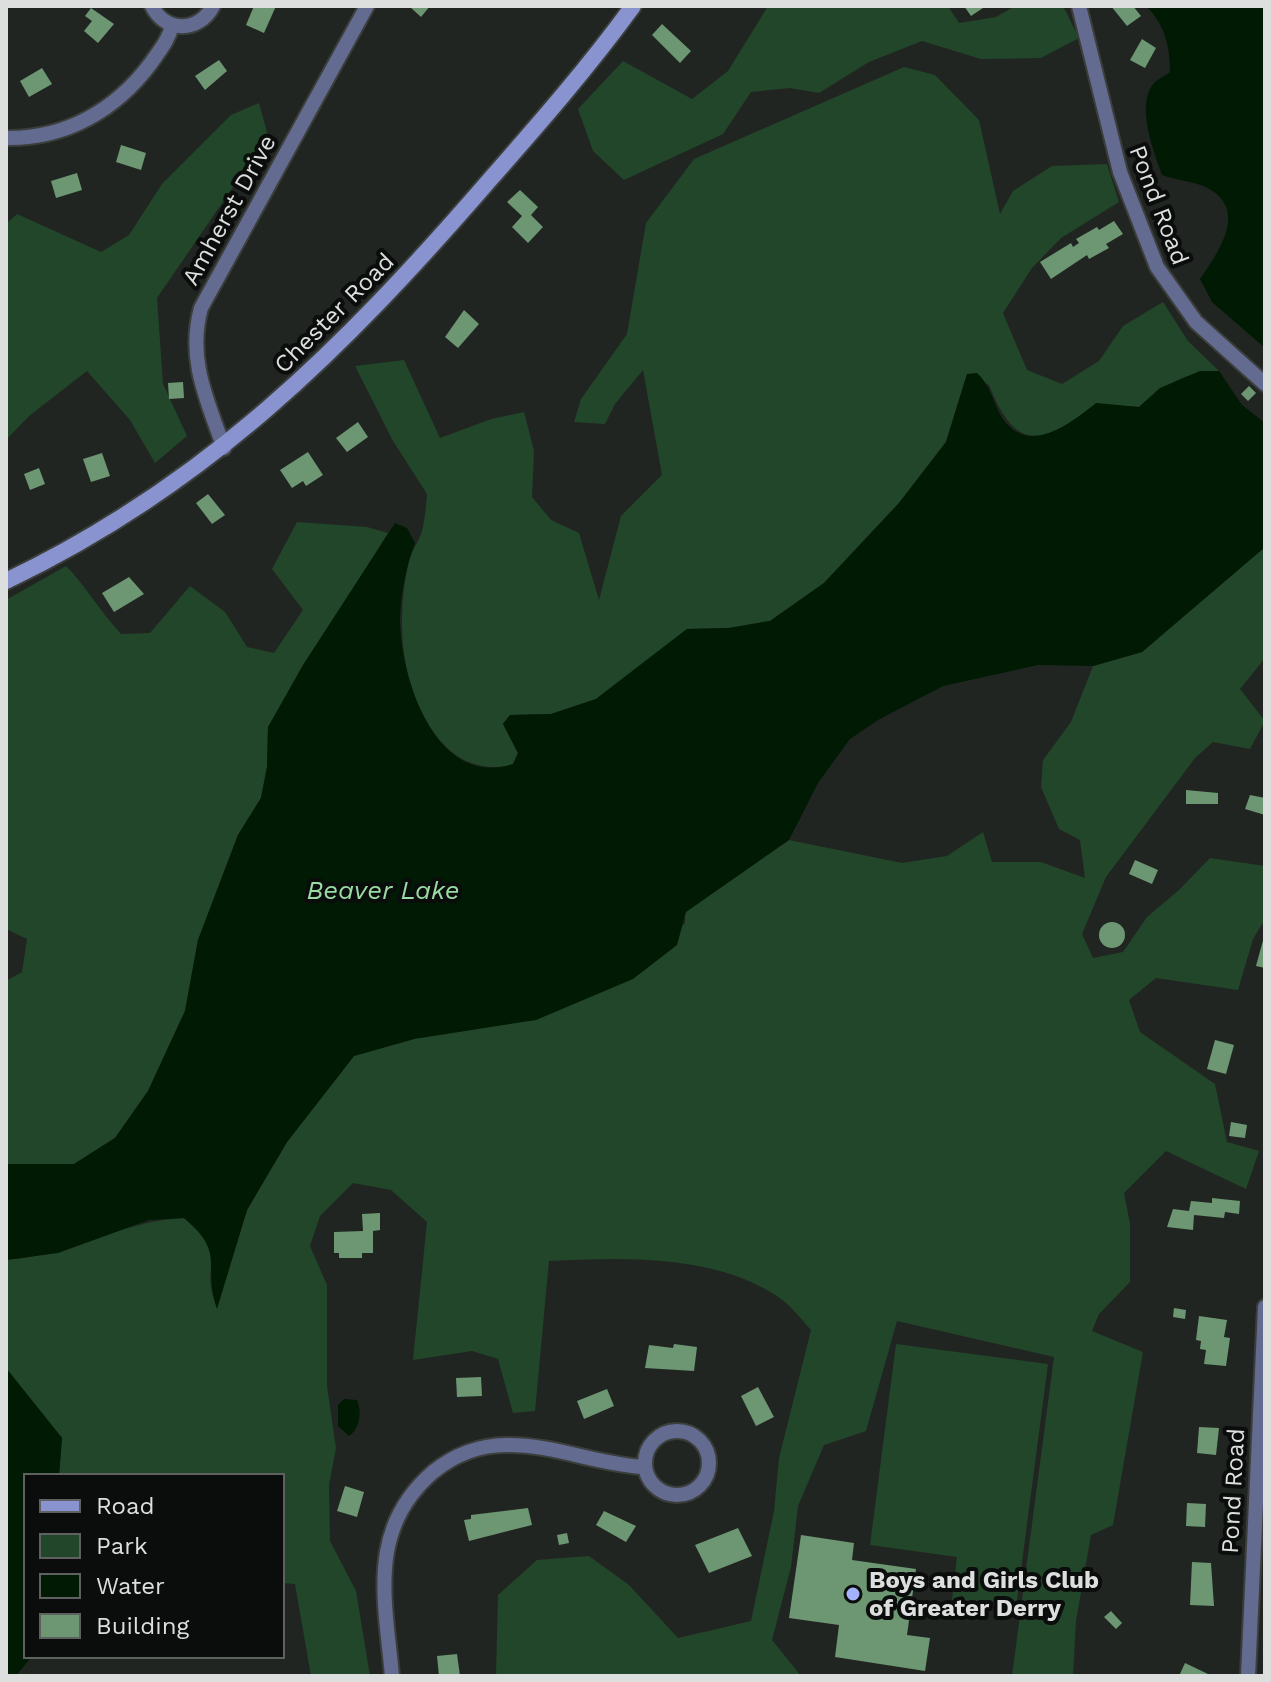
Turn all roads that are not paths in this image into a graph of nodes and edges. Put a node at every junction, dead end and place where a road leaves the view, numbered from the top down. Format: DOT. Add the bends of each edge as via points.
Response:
graph roads {
  1 [pos="152,6"];
  2 [pos="213,6"];
  3 [pos="367,6"];
  4 [pos="633,6"];
  5 [pos="1079,6"];
  6 [pos="172,25"];
  7 [pos="6,138"];
  8 [pos="1265,384"];
  9 [pos="224,448"];
  10 [pos="6,581"];
  11 [pos="1265,1307"];
  12 [pos="644,1467"];
  13 [pos="1259,1543"];
  14 [pos="392,1676"];
  15 [pos="1248,1676"];
  1 -- 6 [label="street"];
  2 -- 6 [label="street" via="198,23"];
  3 -- 9 [label="street, Amherst Drive" via="201,308 197,368"];
  4 -- 9 [label="main road, Chester Road" via="550,110 373,310"];
  5 -- 8 [label="street, Pond Road" via="1120,172 1157,267 1196,322"];
  6 -- 7 [label="street" via="137,81 102,112 58,131"];
  9 -- 10 [label="main road, Chester Road" via="118,522"];
  11 -- 13 [label="street, Pond Road"];
  12 -- 12 [label="street" via="657,1489 681,1495 702,1483 709,1459 698,1438 675,1430 654,1440"];
  12 -- 14 [label="street" via="507,1445 466,1452 422,1482 398,1513 385,1554"];
  13 -- 15 [label="street, Pond Road"];
}
